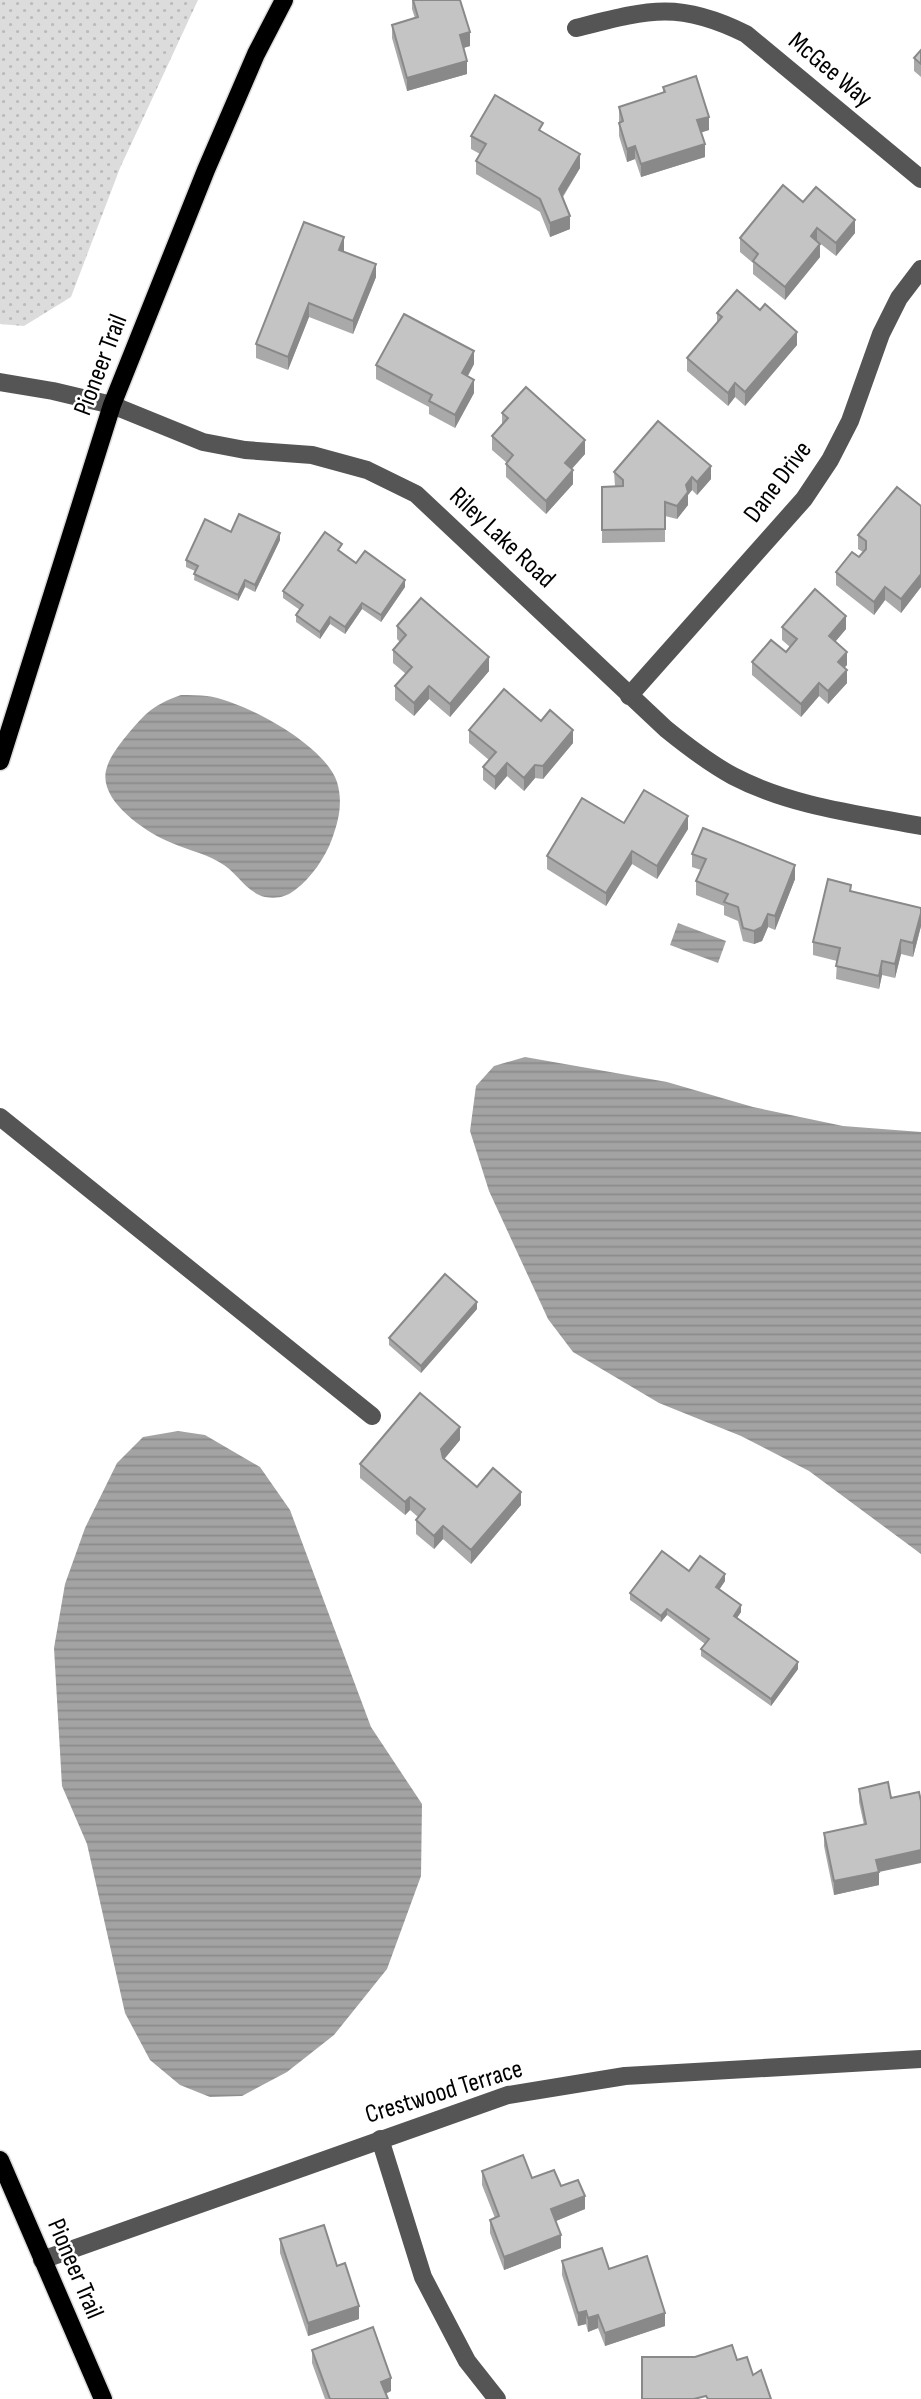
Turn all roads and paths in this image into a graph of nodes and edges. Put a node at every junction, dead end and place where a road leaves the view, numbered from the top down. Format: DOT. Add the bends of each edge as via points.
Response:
graph roads {
  1 [pos="284,0"];
  2 [pos="576,28"];
  3 [pos="921,179"];
  4 [pos="921,269"];
  5 [pos="0,382"];
  6 [pos="112,405"];
  7 [pos="629,696"];
  8 [pos="0,761"];
  9 [pos="921,827"];
  10 [pos="0,1117"];
  11 [pos="372,1416"];
  12 [pos="921,2059"];
  13 [pos="380,2139"];
  14 [pos="0,2160"];
  15 [pos="42,2260"];
  16 [pos="103,2399"];
  17 [pos="497,2399"];
  1 -- 6 [label="main road, Pioneer Trail" via="206,170"];
  2 -- 3 [label="street, McGee Way" via="653,9 689,10 720,19 746,34"];
  4 -- 7 [label="street, Dane Drive" via="899,298 881,334 831,460 804,499"];
  5 -- 6 [label="street, Riley Lake Road"];
  6 -- 7 [label="street, Riley Lake Road" via="203,442 312,455 368,470 416,494"];
  6 -- 8 [label="main road, Pioneer Trail"];
  7 -- 9 [label="street, Riley Lake Road" via="699,755 733,776 772,793"];
  10 -- 11 [label="street"];
  12 -- 13 [label="street, Crestwood Terrace" via="625,2076 508,2095"];
  13 -- 15 [label="street, Crestwood Terrace"];
  13 -- 17 [label="street" via="423,2277 467,2361"];
  14 -- 15 [label="main road, Pioneer Trail"];
  15 -- 16 [label="main road, Pioneer Trail"];
}
